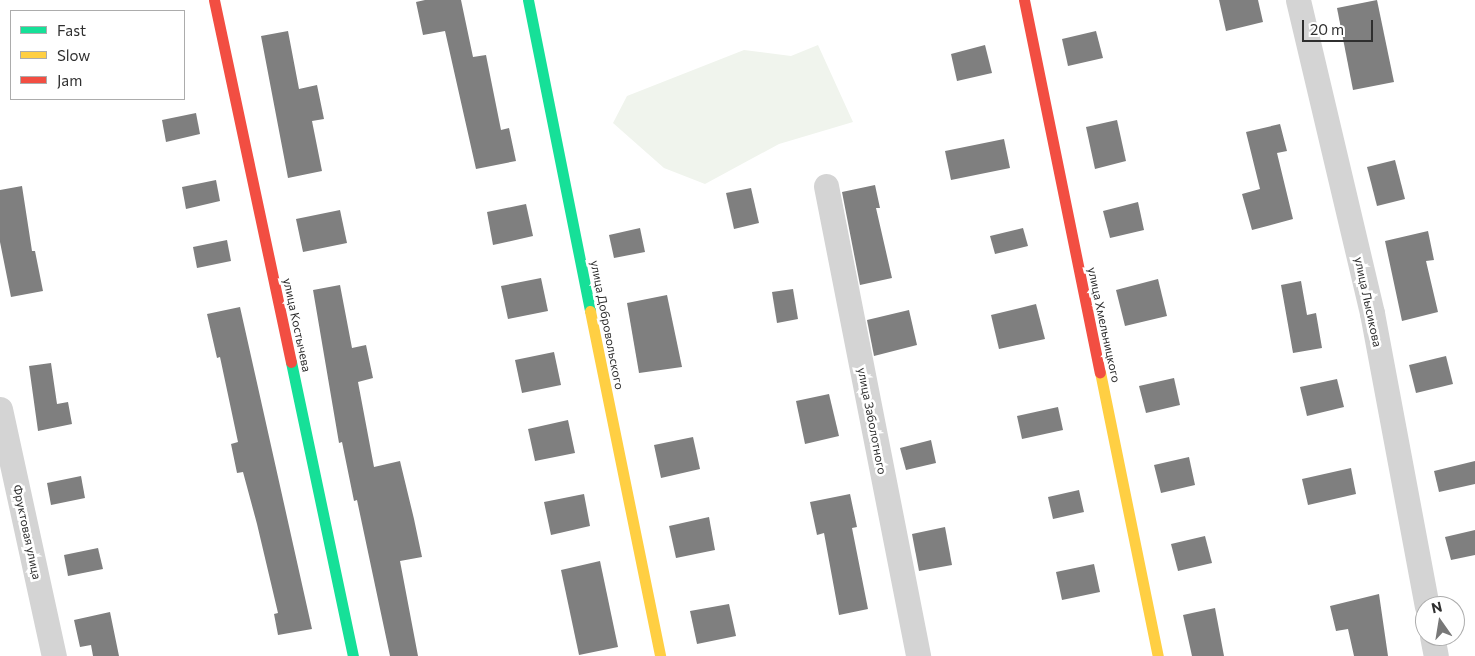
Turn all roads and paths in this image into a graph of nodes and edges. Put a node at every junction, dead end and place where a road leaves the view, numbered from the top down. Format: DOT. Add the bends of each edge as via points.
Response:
graph roads {
  1 [pos="214,0"];
  2 [pos="528,0"];
  3 [pos="1024,0"];
  4 [pos="1298,0"];
  5 [pos="826,186"];
  6 [pos="0,409"];
  7 [pos="1425,596"];
  8 [pos="54,656"];
  9 [pos="353,656"];
  10 [pos="660,656"];
  11 [pos="918,656"];
  12 [pos="1158,656"];
  1 -- 9 [label="street, улица Костычева"];
  2 -- 10 [label="street, улица Добровольского"];
  3 -- 12 [label="street, улица Хмельницкого"];
  4 -- 7 [label="street, улица Лысикова" via="1372,314"];
  5 -- 11 [label="street, улица Заболотного"];
  6 -- 8 [label="street, Фруктовая улица"];
}
